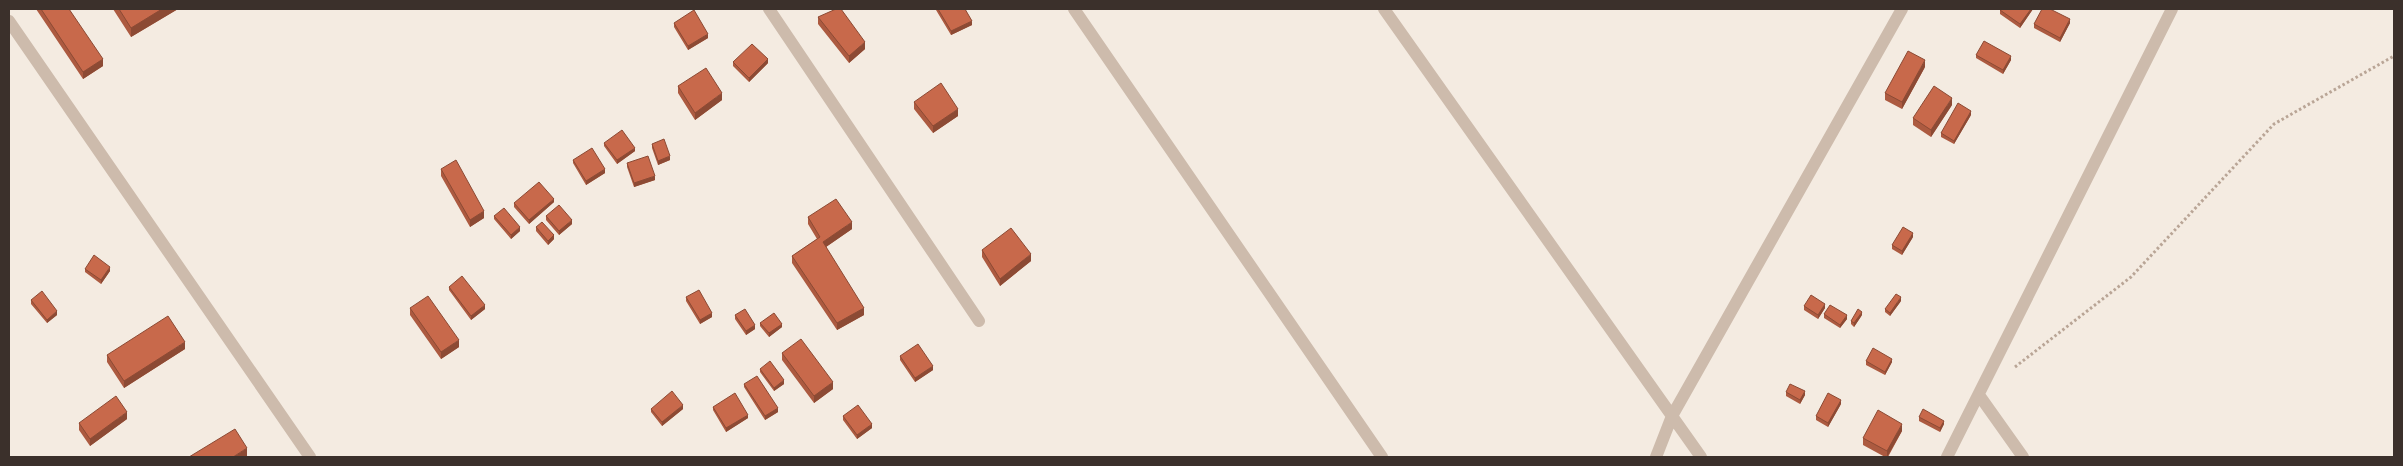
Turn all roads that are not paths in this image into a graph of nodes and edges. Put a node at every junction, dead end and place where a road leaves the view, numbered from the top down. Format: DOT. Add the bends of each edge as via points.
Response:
graph roads {
  1 [pos="769,9"];
  2 [pos="1074,9"];
  3 [pos="1384,9"];
  4 [pos="1902,9"];
  5 [pos="2172,9"];
  6 [pos="9,21"];
  7 [pos="979,321"];
  8 [pos="1979,395"];
  9 [pos="1672,416"];
  10 [pos="310,457"];
  11 [pos="1382,457"];
  12 [pos="1656,457"];
  13 [pos="1701,457"];
  14 [pos="1947,457"];
  15 [pos="2023,457"];
  1 -- 7 [label="street"];
  2 -- 11 [label="street"];
  3 -- 9 [label="street"];
  4 -- 9 [label="street"];
  5 -- 8 [label="street"];
  6 -- 10 [label="street"];
  8 -- 14 [label="street"];
  8 -- 15 [label="street"];
  9 -- 12 [label="street"];
  9 -- 13 [label="street"];
}
